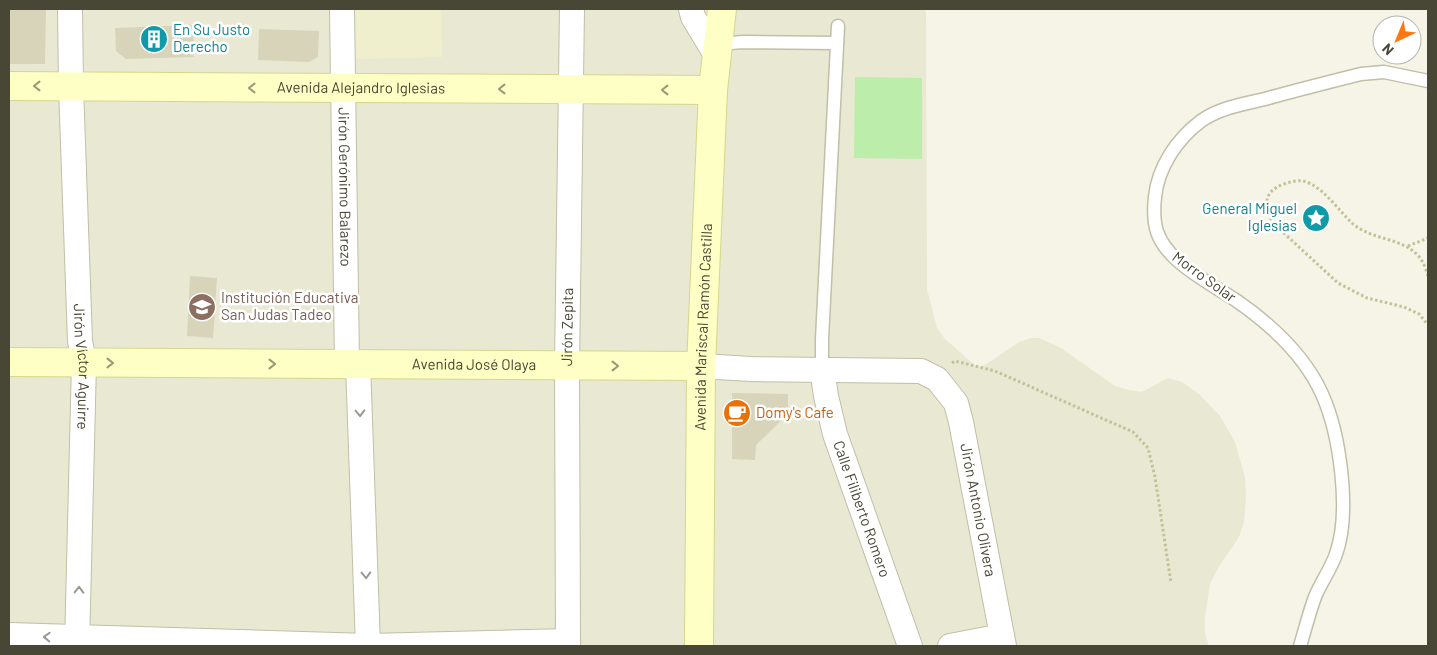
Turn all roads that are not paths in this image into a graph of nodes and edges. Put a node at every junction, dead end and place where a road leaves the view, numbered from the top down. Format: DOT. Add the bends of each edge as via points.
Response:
graph roads {
  1 [pos="70,9"];
  2 [pos="342,9"];
  3 [pos="572,9"];
  4 [pos="691,9"];
  5 [pos="722,9"];
  6 [pos="838,26"];
  7 [pos="837,43"];
  8 [pos="717,50"];
  9 [pos="1428,81"];
  10 [pos="9,86"];
  11 [pos="71,87"];
  12 [pos="343,88"];
  13 [pos="570,89"];
  14 [pos="714,90"];
  15 [pos="9,362"];
  16 [pos="84,362"];
  17 [pos="353,364"];
  18 [pos="566,365"];
  19 [pos="701,366"];
  20 [pos="822,369"];
  21 [pos="936,379"];
  22 [pos="9,635"];
  23 [pos="1003,641"];
  24 [pos="78,642"];
  25 [pos="568,644"];
  26 [pos="368,646"];
  27 [pos="699,646"];
  28 [pos="910,646"];
  29 [pos="950,646"];
  30 [pos="1300,646"];
  1 -- 11 [label="street, Jirón Víctor Aguirre"];
  2 -- 12 [label="street, Jirón Gerónimo Balarezo"];
  3 -- 13 [label="street, Jirón Zepita"];
  4 -- 8 [label="street"];
  5 -- 8 [label="street, Avenida Mariscal Ramón Castilla"];
  6 -- 7 [label="lane"];
  7 -- 8 [label="lane" via="743,42"];
  7 -- 20 [label="lane"];
  8 -- 14 [label="street, Avenida Mariscal Ramón Castilla"];
  9 -- 30 [label="lane, Morro Solar" via="1384,72 1361,74 1226,109 1202,121 1179,142 1162,167 1155,192 1156,231 1165,249 1265,322 1287,344 1308,369 1329,414 1339,460 1341,534 1336,555 1315,596"];
  11 -- 10 [label="street, Avenida Alejandro Iglesias, one-way"];
  12 -- 11 [label="street, Avenida Alejandro Iglesias, one-way"];
  11 -- 16 [label="street, Jirón Víctor Aguirre" via="80,341"];
  13 -- 12 [label="street, Avenida Alejandro Iglesias, one-way"];
  12 -- 17 [label="street, Jirón Gerónimo Balarezo"];
  14 -- 13 [label="street, Avenida Alejandro Iglesias, one-way"];
  13 -- 18 [label="street, Jirón Zepita"];
  14 -- 19 [label="street, Avenida Mariscal Ramón Castilla"];
  15 -- 16 [label="street, Avenida José Olaya"];
  16 -- 17 [label="street, Avenida José Olaya, one-way"];
  24 -- 16 [label="street, Jirón Víctor Aguirre, one-way"];
  17 -- 18 [label="street, Avenida José Olaya"];
  17 -- 26 [label="street, Jirón Gerónimo Balarezo, one-way"];
  18 -- 19 [label="street, Avenida José Olaya, one-way"];
  18 -- 25 [label="street, Jirón Zepita"];
  19 -- 20 [label="street, Avenida José Olaya"];
  19 -- 27 [label="street, Avenida Mariscal Ramón Castilla"];
  20 -- 21 [label="street, Avenida José Olaya" via="921,371"];
  20 -- 28 [label="street, Calle Filiberto Romero" via="835,434"];
  21 -- 23 [label="street, Jirón Antonio Olivera" via="956,403"];
  24 -- 22 [label="street, one-way"];
  23 -- 29 [label="street"];
  24 -- 26 [label="street"];
  25 -- 26 [label="street"];
}
